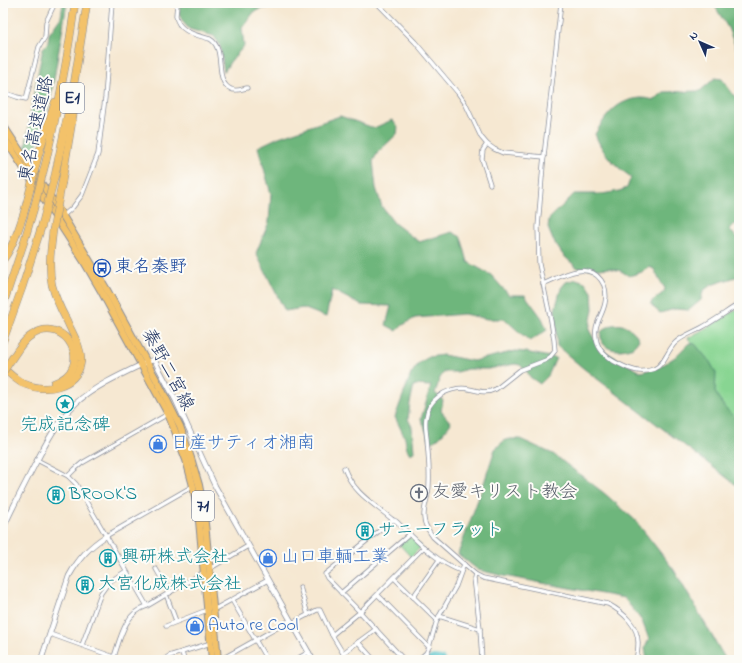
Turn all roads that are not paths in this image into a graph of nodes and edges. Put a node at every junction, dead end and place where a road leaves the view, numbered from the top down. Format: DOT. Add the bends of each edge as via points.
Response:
graph roads {
  1 [pos="54,3"];
  2 [pos="75,3"];
  3 [pos="87,3"];
  4 [pos="112,3"];
  5 [pos="177,3"];
  6 [pos="377,3"];
  7 [pos="560,3"];
  8 [pos="85,21"];
  9 [pos="64,74"];
  10 [pos="247,88"];
  11 [pos="3,92"];
  12 [pos="3,125"];
  13 [pos="3,136"];
  14 [pos="3,142"];
  15 [pos="487,144"];
  16 [pos="12,150"];
  17 [pos="544,157"];
  18 [pos="490,184"];
  19 [pos="63,216"];
  20 [pos="3,260"];
  21 [pos="543,284"];
  22 [pos="739,304"];
  23 [pos="3,305"];
  24 [pos="3,340"];
  25 [pos="3,362"];
  26 [pos="144,363"];
  27 [pos="3,368"];
  28 [pos="3,372"];
  29 [pos="168,414"];
  30 [pos="37,460"];
  31 [pos="344,468"];
  32 [pos="68,476"];
  33 [pos="193,486"];
  34 [pos="393,520"];
  35 [pos="3,529"];
  36 [pos="410,534"];
  37 [pos="106,536"];
  38 [pos="248,546"];
  39 [pos="424,547"];
  40 [pos="439,560"];
  41 [pos="464,564"];
  42 [pos="156,569"];
  43 [pos="206,570"];
  44 [pos="126,571"];
  45 [pos="461,571"];
  46 [pos="475,574"];
  47 [pos="394,578"];
  48 [pos="268,580"];
  49 [pos="300,587"];
  50 [pos="170,592"];
  51 [pos="341,593"];
  52 [pos="378,595"];
  53 [pos="167,597"];
  54 [pos="413,597"];
  55 [pos="232,600"];
  56 [pos="147,606"];
  57 [pos="210,610"];
  58 [pos="360,612"];
  59 [pos="308,615"];
  60 [pos="438,618"];
  61 [pos="176,621"];
  62 [pos="292,622"];
  63 [pos="166,626"];
  64 [pos="376,629"];
  65 [pos="480,629"];
  66 [pos="50,634"];
  67 [pos="332,635"];
  68 [pos="256,640"];
  69 [pos="358,642"];
  70 [pos="211,643"];
  71 [pos="82,645"];
  72 [pos="429,647"];
  73 [pos="182,652"];
  74 [pos="309,652"];
  75 [pos="343,653"];
  76 [pos="115,659"];
  77 [pos="41,660"];
  78 [pos="163,660"];
  79 [pos="184,660"];
  80 [pos="212,660"];
  81 [pos="219,660"];
  82 [pos="267,660"];
  83 [pos="295,660"];
  84 [pos="313,660"];
  85 [pos="346,660"];
  86 [pos="374,660"];
  87 [pos="404,660"];
  88 [pos="418,660"];
  89 [pos="482,660"];
  90 [pos="636,660"];
  1 -- 11 [label="street" via="46,22 45,37 39,47 26,99"];
  2 -- 9 [label="highway, 東名高速道路 / E1"];
  3 -- 8 [label="highway, 東名高速道路 / E1"];
  4 -- 19 [label="street" via="98,154 82,195"];
  5 -- 10 [label="street" via="176,16 180,25 188,32 210,39 217,46 222,80 226,85 231,90"];
  6 -- 15 [label="street" via="415,42 458,93"];
  7 -- 17 [label="street"];
  8 -- 24 [label="highway, 東名高速道路 / E1, bridge" via="55,175 42,225"];
  8 -- 27 [label="highway, bridge" via="76,98 51,251 52,285 77,344 81,361 72,379 64,384 44,389 22,383"];
  9 -- 20 [label="highway, bridge" via="39,153 24,214 8,254"];
  9 -- 23 [label="highway, 東名高速道路 / E1, bridge" via="34,208"];
  12 -- 19 [label="main road, 秦野二宮線 / 71"];
  13 -- 16 [label="main road, 秦野二宮線 / 71"];
  14 -- 16 [label="highway"];
  15 -- 17 [label="street" via="503,153"];
  15 -- 18 [label="street" via="482,159"];
  16 -- 26 [label="main road, 秦野二宮線 / 71" via="83,260"];
  17 -- 21 [label="street" via="538,227"];
  19 -- 26 [label="main road, 秦野二宮線 / 71" via="106,288"];
  21 -- 22 [label="street" via="579,270 598,277 604,285 606,294 596,329 598,345 610,359 634,371 649,370 658,366 678,340"];
  21 -- 41 [label="street" via="554,340 555,351 550,357 520,370 492,391 460,388 445,392 434,401 427,412 429,487 424,507 425,524 433,537"];
  25 -- 28 [label="highway, bridge" via="9,368 24,378 35,383 49,384 60,381 69,374 74,364 74,352 70,341 62,334 51,330 40,331 23,342 17,351"];
  26 -- 29 [label="main road, 秦野二宮線 / 71"];
  26 -- 30 [label="street" via="99,387 76,403 64,415"];
  26 -- 38 [label="street" via="153,360 156,363 215,486"];
  26 -- 43 [label="main road, 秦野二宮線 / 71" via="174,413 191,458 203,506"];
  29 -- 32 [label="street" via="82,463"];
  29 -- 33 [label="main road, 秦野二宮線 / 71"];
  30 -- 32 [label="street"];
  30 -- 35 [label="street"];
  31 -- 34 [label="street" via="355,488"];
  32 -- 37 [label="street" via="76,484"];
  33 -- 37 [label="street"];
  33 -- 43 [label="main road, 秦野二宮線 / 71"];
  34 -- 36 [label="street"];
  34 -- 51 [label="street" via="325,574"];
  36 -- 39 [label="street"];
  36 -- 51 [label="street"];
  37 -- 44 [label="street"];
  37 -- 66 [label="street" via="89,549 75,565"];
  38 -- 43 [label="street"];
  38 -- 48 [label="street"];
  39 -- 40 [label="street"];
  39 -- 47 [label="street"];
  40 -- 45 [label="street"];
  40 -- 54 [label="street"];
  41 -- 45 [label="street"];
  41 -- 46 [label="street"];
  42 -- 50 [label="street"];
  43 -- 50 [label="street"];
  43 -- 57 [label="main road, 秦野二宮線 / 71"];
  44 -- 56 [label="street"];
  44 -- 71 [label="street" via="109,582 101,593"];
  45 -- 60 [label="street" via="456,586"];
  46 -- 65 [label="street"];
  46 -- 90 [label="street" via="483,578 608,604 618,609 631,622 636,632"];
  47 -- 52 [label="street"];
  47 -- 54 [label="street"];
  48 -- 55 [label="street"];
  48 -- 62 [label="street"];
  49 -- 59 [label="street"];
  50 -- 56 [label="street"];
  51 -- 58 [label="street"];
  52 -- 58 [label="street"];
  52 -- 72 [label="street"];
  53 -- 61 [label="street"];
  54 -- 60 [label="street"];
  55 -- 57 [label="street"];
  55 -- 68 [label="street"];
  56 -- 76 [label="street" via="129,618"];
  57 -- 61 [label="street"];
  57 -- 70 [label="main road, 秦野二宮線 / 71"];
  57 -- 81 [label="main road, 秦野二宮線 / 71"];
  58 -- 64 [label="street"];
  58 -- 67 [label="street"];
  59 -- 62 [label="street"];
  59 -- 67 [label="street" via="320,610"];
  60 -- 65 [label="street"];
  60 -- 72 [label="street"];
  61 -- 63 [label="street"];
  62 -- 68 [label="street"];
  62 -- 74 [label="street"];
  64 -- 69 [label="street"];
  64 -- 87 [label="street"];
  65 -- 89 [label="street"];
  66 -- 71 [label="street"];
  66 -- 77 [label="street"];
  67 -- 75 [label="street"];
  68 -- 81 [label="street"];
  68 -- 82 [label="street"];
  69 -- 75 [label="street"];
  69 -- 86 [label="street"];
  70 -- 73 [label="street"];
  70 -- 80 [label="main road, 秦野二宮線 / 71"];
  71 -- 76 [label="street"];
  72 -- 88 [label="street"];
  73 -- 78 [label="street"];
  73 -- 79 [label="street"];
  74 -- 83 [label="street"];
  74 -- 84 [label="street"];
  75 -- 85 [label="street"];
}
